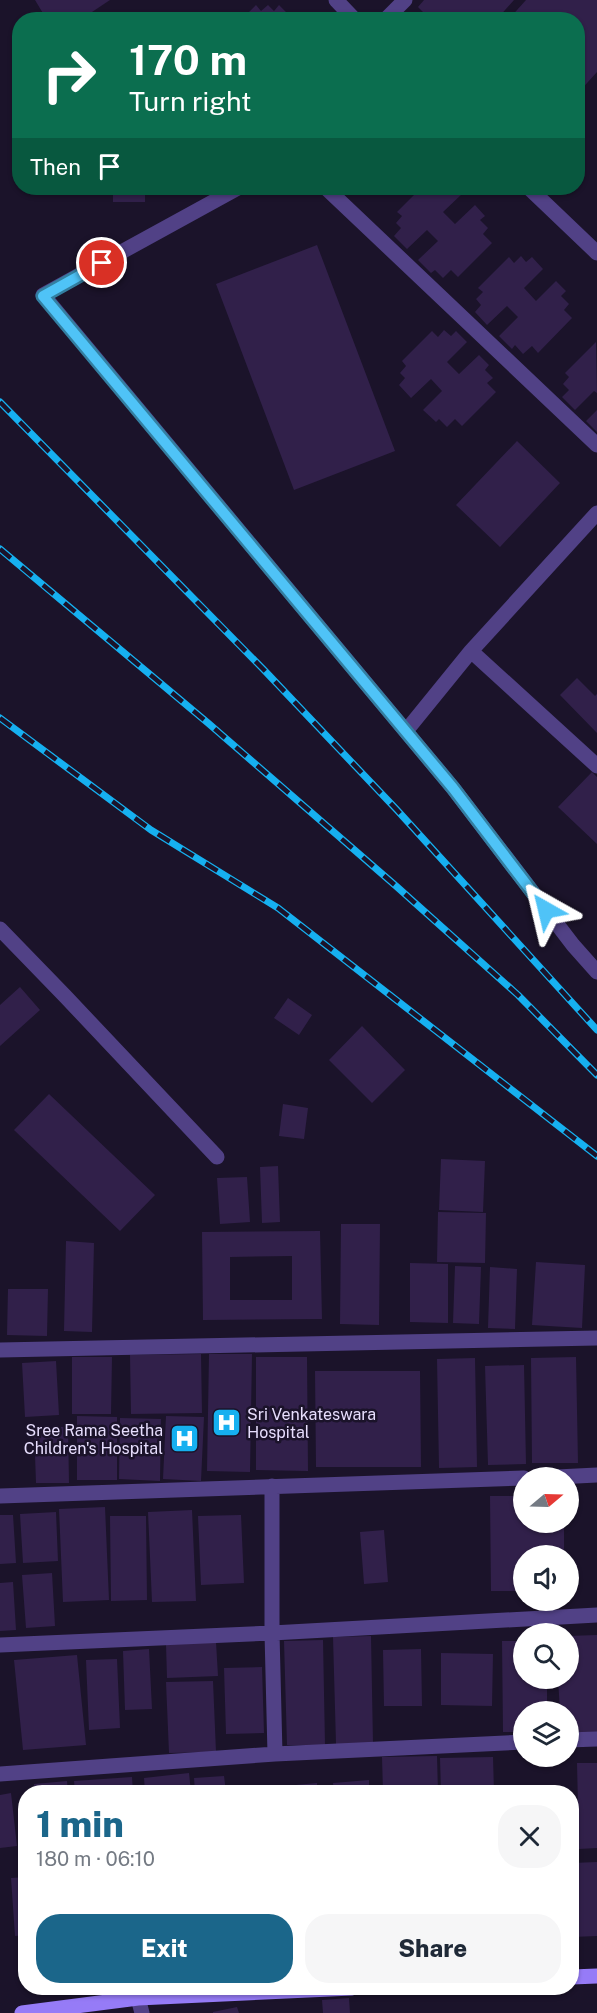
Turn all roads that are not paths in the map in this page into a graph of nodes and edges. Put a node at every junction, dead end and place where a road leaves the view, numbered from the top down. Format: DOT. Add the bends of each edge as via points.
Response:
graph roads {
  1 [pos="336,0"];
  2 [pos="405,0"];
  3 [pos="347,12"];
  4 [pos="393,12"];
  5 [pos="225,195"];
  6 [pos="333,195"];
  7 [pos="536,195"];
  8 [pos="597,253"];
  9 [pos="597,445"];
  10 [pos="597,514"];
  11 [pos="471,651"];
  12 [pos="406,730"];
  13 [pos="597,766"];
  14 [pos="0,929"];
  15 [pos="597,972"];
  16 [pos="217,1157"];
  17 [pos="597,1338"];
  18 [pos="0,1350"];
  19 [pos="597,1476"];
  20 [pos="579,1477"];
  21 [pos="513,1478"];
  22 [pos="272,1486"];
  23 [pos="0,1496"];
  24 [pos="597,1615"];
  25 [pos="272,1633"];
  26 [pos="0,1645"];
  27 [pos="597,1739"];
  28 [pos="579,1740"];
  29 [pos="513,1743"];
  30 [pos="275,1754"];
  31 [pos="0,1774"];
  32 [pos="597,1976"];
  33 [pos="579,1977"];
  34 [pos="265,1995"];
  35 [pos="140,2005"];
  36 [pos="22,2013"];
  1 -- 3 [label="street"];
  2 -- 4 [label="street"];
  5 -- 12 [label="street" via="43,296"];
  6 -- 9 [label="street"];
  7 -- 8 [label="street"];
  10 -- 11 [label="street"];
  11 -- 12 [label="street"];
  11 -- 13 [label="street"];
  12 -- 15 [label="street"];
  14 -- 16 [label="street"];
  17 -- 18 [label="street"];
  19 -- 20 [label="street"];
  21 -- 22 [label="street"];
  22 -- 23 [label="street"];
  22 -- 25 [label="street"];
  24 -- 25 [label="street"];
  25 -- 26 [label="street"];
  25 -- 30 [label="street"];
  27 -- 28 [label="street"];
  29 -- 30 [label="street"];
  30 -- 31 [label="street"];
  32 -- 33 [label="street"];
  34 -- 35 [label="street"];
  35 -- 36 [label="street"];
}
